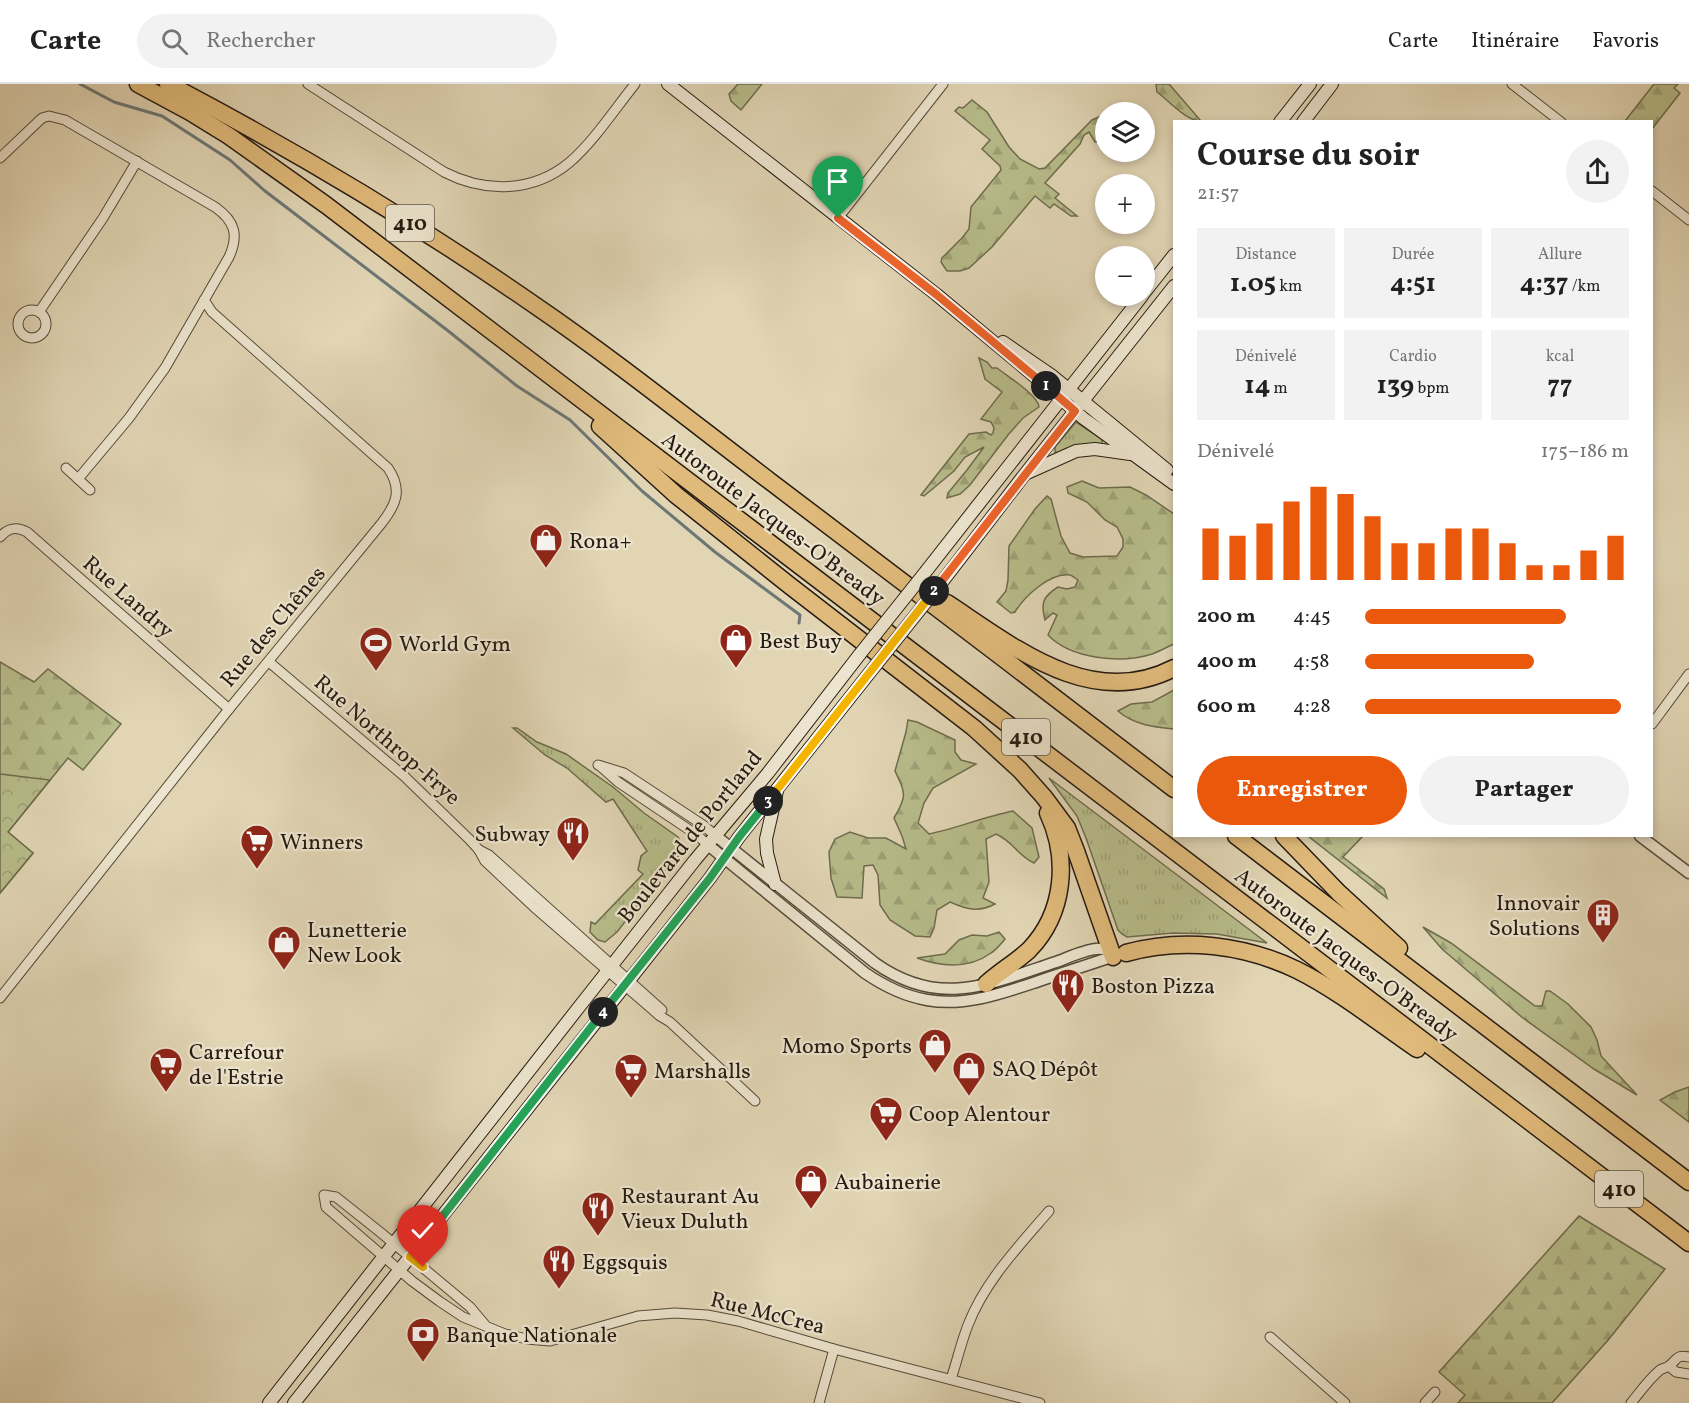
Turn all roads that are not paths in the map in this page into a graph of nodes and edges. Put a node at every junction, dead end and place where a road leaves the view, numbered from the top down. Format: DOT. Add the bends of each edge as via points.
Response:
graph roads {
  1 [pos="138,84"];
  2 [pos="168,84"];
  3 [pos="308,84"];
  4 [pos="635,84"];
  5 [pos="668,84"];
  6 [pos="943,84"];
  7 [pos="1310,84"];
  8 [pos="1332,84"];
  9 [pos="1512,84"];
  10 [pos="1283,120"];
  11 [pos="1305,120"];
  12 [pos="1558,120"];
  13 [pos="0,158"];
  14 [pos="137,161"];
  15 [pos="1653,192"];
  16 [pos="838,218"];
  17 [pos="1689,220"];
  18 [pos="1173,256"];
  19 [pos="1155,279"];
  20 [pos="1173,287"];
  21 [pos="204,300"];
  22 [pos="1134,306"];
  23 [pos="39,312"];
  24 [pos="503,340"];
  25 [pos="1065,394"];
  26 [pos="1079,407"];
  27 [pos="1131,454"];
  28 [pos="66,468"];
  29 [pos="1026,474"];
  30 [pos="1173,476"];
  31 [pos="78,479"];
  32 [pos="1173,483"];
  33 [pos="90,490"];
  34 [pos="820,519"];
  35 [pos="0,537"];
  36 [pos="269,662"];
  37 [pos="1173,668"];
  38 [pos="1689,674"];
  39 [pos="229,709"];
  40 [pos="1653,723"];
  41 [pos="1020,770"];
  42 [pos="1173,788"];
  43 [pos="778,789"];
  44 [pos="1237,837"];
  45 [pos="1285,837"];
  46 [pos="1641,837"];
  47 [pos="712,840"];
  48 [pos="727,854"];
  49 [pos="1689,873"];
  50 [pos="775,884"];
  51 [pos="1116,953"];
  52 [pos="610,968"];
  53 [pos="626,982"];
  54 [pos="986,984"];
  55 [pos="0,998"];
  56 [pos="1463,1008"];
  57 [pos="755,1101"];
  58 [pos="1548,1136"];
  59 [pos="1689,1182"];
  60 [pos="1049,1211"];
  61 [pos="394,1243"];
  62 [pos="1689,1243"];
  63 [pos="383,1257"];
  64 [pos="410,1257"];
  65 [pos="399,1270"];
  66 [pos="486,1326"];
  67 [pos="1270,1337"];
  68 [pos="834,1349"];
  69 [pos="1689,1357"];
  70 [pos="1669,1366"];
  71 [pos="1689,1374"];
  72 [pos="951,1379"];
  73 [pos="1435,1392"];
  74 [pos="269,1403"];
  75 [pos="294,1403"];
  76 [pos="819,1403"];
  77 [pos="1040,1403"];
  78 [pos="1345,1403"];
  79 [pos="1425,1403"];
  80 [pos="1631,1403"];
  1 -- 24 [label="highway, Autoroute Jacques-O'Bready / 410" via="253,152"];
  2 -- 34 [label="highway, Autoroute Jacques-O'Bready / 410" via="331,174 476,266 584,340"];
  3 -- 4 [label="street" via="444,172 479,185 501,187 547,177 568,163"];
  5 -- 16 [label="main road"];
  6 -- 16 [label="street"];
  7 -- 10 [label="main road"];
  8 -- 11 [label="main road"];
  9 -- 12 [label="street"];
  13 -- 14 [label="street" via="34,124 49,116 65,120"];
  14 -- 21 [label="street" via="215,207 232,225 233,248"];
  14 -- 23 [label="street"];
  15 -- 17 [label="street"];
  16 -- 25 [label="main road" via="937,295 1051,375"];
  18 -- 19 [label="main road, Boulevard de Portland"];
  20 -- 26 [label="main road, Boulevard de Portland"];
  21 -- 31 [label="street" via="153,385"];
  21 -- 36 [label="street, Rue des Chênes" via="212,312 388,468 396,483 395,501 388,515"];
  22 -- 25 [label="main road, Boulevard de Portland"];
  24 -- 41 [label="highway" via="676,495 974,728"];
  24 -- 58 [label="highway, Autoroute Jacques-O'Bready / 410"];
  25 -- 26 [label="main road"];
  25 -- 47 [label="main road, Boulevard de Portland, bridge"];
  26 -- 27 [label="main road"];
  26 -- 29 [label="main road, Boulevard de Portland"];
  26 -- 30 [label="main road"];
  27 -- 29 [label="main road" via="1095,449 1076,451"];
  27 -- 32 [label="main road"];
  28 -- 31 [label="street"];
  29 -- 43 [label="main road, Boulevard de Portland, bridge"];
  31 -- 33 [label="street"];
  34 -- 37 [label="highway" via="1011,645 1065,673 1092,681 1124,683"];
  34 -- 42 [label="highway, Autoroute Jacques-O'Bready / 410"];
  35 -- 39 [label="street, Rue Landry" via="15,528 27,532"];
  36 -- 39 [label="street, Rue des Chênes"];
  36 -- 52 [label="street, Rue Northrop-Frye" via="404,776 470,838 485,861 534,907"];
  38 -- 40 [label="street"];
  39 -- 55 [label="street, Rue des Chênes"];
  41 -- 51 [label="highway" via="1067,828"];
  41 -- 54 [label="highway" via="1056,833 1061,859 1060,887 1051,917 1034,945"];
  43 -- 48 [label="main road, Boulevard de Portland"];
  43 -- 50 [label="main road" via="766,839"];
  44 -- 56 [label="highway, Autoroute Jacques-O'Bready / 410"];
  45 -- 56 [label="highway"];
  46 -- 49 [label="street"];
  47 -- 47 [label="street" via="703,825 624,772 598,765 697,835"];
  47 -- 48 [label="street"];
  47 -- 52 [label="main road, Boulevard de Portland"];
  48 -- 50 [label="street"];
  48 -- 51 [label="street" via="865,973 886,987 914,997 949,1002 986,997"];
  48 -- 53 [label="main road, Boulevard de Portland"];
  50 -- 54 [label="street" via="897,977 941,989"];
  51 -- 54 [label="street" via="1096,949"];
  51 -- 58 [label="highway" via="1165,945 1200,945 1245,952 1289,967 1328,988"];
  52 -- 53 [label="street, Rue Northrop-Frye"];
  52 -- 61 [label="main road, Boulevard de Portland"];
  53 -- 57 [label="street, Rue Northrop-Frye"];
  53 -- 64 [label="main road, Boulevard de Portland"];
  56 -- 59 [label="highway, Autoroute Jacques-O'Bready / 410"];
  58 -- 62 [label="highway, Autoroute Jacques-O'Bready / 410"];
  60 -- 72 [label="street" via="982,1296"];
  61 -- 63 [label="main road, Boulevard de Portland"];
  61 -- 63 [label="street, Rue McCrea" via="336,1197 324,1195 326,1207"];
  61 -- 64 [label="street"];
  63 -- 65 [label="street, Rue McCrea"];
  63 -- 74 [label="main road, Boulevard de Portland"];
  64 -- 65 [label="main road, Boulevard de Portland"];
  64 -- 66 [label="street" via="470,1307"];
  65 -- 66 [label="street, Rue McCrea" via="463,1317"];
  65 -- 75 [label="main road, Boulevard de Portland"];
  66 -- 68 [label="street, Rue McCrea" via="516,1337 550,1341 638,1316 690,1314 738,1321"];
  67 -- 78 [label="street"];
  68 -- 72 [label="street, Rue McCrea"];
  68 -- 76 [label="street"];
  69 -- 70 [label="street" via="1674,1359"];
  70 -- 71 [label="street"];
  70 -- 80 [label="street" via="1656,1374"];
  72 -- 77 [label="street, Rue McCrea"];
  73 -- 79 [label="street"];
}
